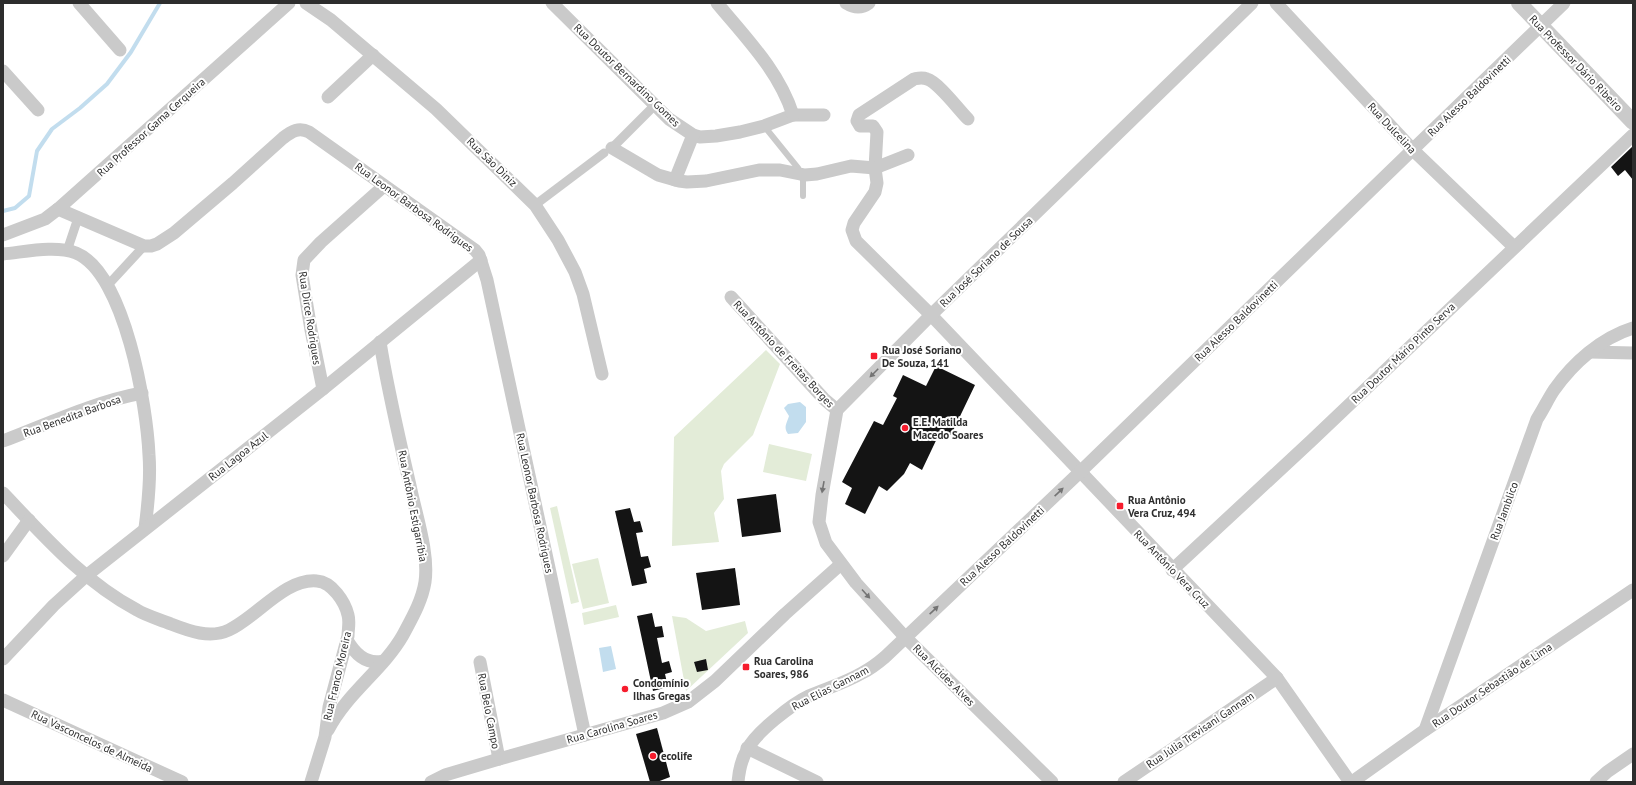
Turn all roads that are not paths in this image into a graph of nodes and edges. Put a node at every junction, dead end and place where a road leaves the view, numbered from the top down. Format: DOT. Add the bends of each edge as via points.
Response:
graph roads {
  1 [pos="79,3"];
  2 [pos="289,3"];
  3 [pos="306,3"];
  4 [pos="552,3"];
  5 [pos="717,3"];
  6 [pos="846,3"];
  7 [pos="869,3"];
  8 [pos="1252,3"];
  9 [pos="1276,3"];
  10 [pos="1519,3"];
  11 [pos="1564,3"];
  12 [pos="1541,26"];
  13 [pos="120,50"];
  14 [pos="372,55"];
  15 [pos="3,71"];
  16 [pos="328,97"];
  17 [pos="655,105"];
  18 [pos="38,110"];
  19 [pos="793,115"];
  20 [pos="824,115"];
  21 [pos="968,119"];
  22 [pos="1633,122"];
  23 [pos="764,126"];
  24 [pos="693,135"];
  25 [pos="1633,136"];
  26 [pos="608,150"];
  27 [pos="1413,150"];
  28 [pos="908,155"];
  29 [pos="876,168"];
  30 [pos="800,175"];
  31 [pos="675,180"];
  32 [pos="384,186"];
  33 [pos="802,196"];
  34 [pos="535,205"];
  35 [pos="58,209"];
  36 [pos="78,218"];
  37 [pos="3,235"];
  38 [pos="144,246"];
  39 [pos="1514,247"];
  40 [pos="67,251"];
  41 [pos="3,254"];
  42 [pos="481,260"];
  43 [pos="108,285"];
  44 [pos="731,297"];
  45 [pos="931,315"];
  46 [pos="1633,328"];
  47 [pos="380,342"];
  48 [pos="1590,352"];
  49 [pos="1633,353"];
  50 [pos="602,374"];
  51 [pos="323,389"];
  52 [pos="142,393"];
  53 [pos="837,410"];
  54 [pos="3,441"];
  55 [pos="1080,472"];
  56 [pos="3,493"];
  57 [pos="29,520"];
  58 [pos="145,528"];
  59 [pos="3,556"];
  60 [pos="841,564"];
  61 [pos="1172,570"];
  62 [pos="86,576"];
  63 [pos="1633,590"];
  64 [pos="905,637"];
  65 [pos="347,640"];
  66 [pos="3,659"];
  67 [pos="383,661"];
  68 [pos="480,662"];
  69 [pos="1276,678"];
  70 [pos="3,700"];
  71 [pos="1425,730"];
  72 [pos="586,735"];
  73 [pos="325,737"];
  74 [pos="747,748"];
  75 [pos="1633,754"];
  76 [pos="499,759"];
  77 [pos="182,782"];
  78 [pos="311,782"];
  79 [pos="431,782"];
  80 [pos="738,782"];
  81 [pos="817,782"];
  82 [pos="1052,782"];
  83 [pos="1124,782"];
  84 [pos="1351,782"];
  85 [pos="1596,782"];
  1 -- 13 [label="street"];
  2 -- 35 [label="street, Rua Professor Gama Cerqueira"];
  3 -- 14 [label="street, Rua São Diniz"];
  4 -- 17 [label="street, Rua Doutor Bernardino Gomes"];
  5 -- 19 [label="street" via="771,70 788,99"];
  6 -- 7 [label="street" via="855,8"];
  8 -- 45 [label="street, Rua José Soriano de Sousa"];
  9 -- 27 [label="street, Rua Dulcelina"];
  10 -- 12 [label="street, Rua Professor Dário Ribeiro"];
  11 -- 12 [label="street, Rua Alesso Baldovinetti"];
  12 -- 22 [label="street, Rua Professor Dário Ribeiro"];
  12 -- 27 [label="street, Rua Alesso Baldovinetti"];
  14 -- 16 [label="street"];
  14 -- 34 [label="street, Rua São Diniz" via="436,109"];
  15 -- 18 [label="street"];
  17 -- 24 [label="street, Rua Doutor Bernardino Gomes" via="669,119"];
  17 -- 26 [label="street"];
  19 -- 20 [label="street"];
  19 -- 23 [label="street"];
  21 -- 29 [label="street" via="936,84 921,77 914,79 858,117 860,126 871,125 877,132"];
  23 -- 24 [label="street" via="716,136"];
  23 -- 30 [label="lane" via="795,163"];
  24 -- 31 [label="street"];
  25 -- 39 [label="street, Rua Doutor Mário Pinto Serva"];
  26 -- 31 [label="street" via="658,175"];
  26 -- 34 [label="street"];
  27 -- 39 [label="street, Rua Dulcelina"];
  27 -- 55 [label="street, Rua Alesso Baldovinetti"];
  28 -- 29 [label="street"];
  29 -- 30 [label="street" via="851,166"];
  29 -- 45 [label="street, Rua Antônio Vera Cruz" via="875,192 852,230 856,242"];
  30 -- 31 [label="street" via="771,169 741,172 706,181"];
  30 -- 33 [label="lane" via="803,180"];
  32 -- 38 [label="street, Rua Leonor Barbosa Rodrigues" via="309,132 297,130 283,138 174,233 157,244"];
  32 -- 42 [label="street, Rua Leonor Barbosa Rodrigues" via="475,250"];
  32 -- 51 [label="street, Rua Dirce Rodrigues" via="304,260 302,276"];
  34 -- 50 [label="street, Rua São Diniz" via="558,240 578,279"];
  35 -- 36 [label="street"];
  35 -- 37 [label="street, Rua Professor Gama Cerqueira" via="45,218"];
  36 -- 38 [label="street"];
  36 -- 40 [label="street"];
  38 -- 43 [label="street"];
  39 -- 61 [label="street, Rua Doutor Mário Pinto Serva"];
  40 -- 41 [label="street" via="56,249"];
  40 -- 43 [label="street" via="77,254 91,264"];
  42 -- 47 [label="street, Rua Lagoa Azul"];
  42 -- 72 [label="street, Rua Leonor Barbosa Rodrigues"];
  43 -- 52 [label="street" via="128,333"];
  44 -- 53 [label="street, Rua Antônio de Freitas Borges"];
  45 -- 53 [label="street, Rua José Soriano de Sousa, one-way"];
  45 -- 55 [label="street, Rua Antônio Vera Cruz"];
  46 -- 48 [label="street, Rua Jamblico" via="1620,332"];
  47 -- 51 [label="street, Rua Lagoa Azul"];
  47 -- 67 [label="street, Rua Antônio Estigarríbia" via="421,533 426,570 419,605 402,636"];
  48 -- 49 [label="street"];
  48 -- 71 [label="street, Rua Jamblico" via="1554,390 1537,419"];
  51 -- 58 [label="street, Rua Lagoa Azul"];
  52 -- 54 [label="street, Rua Benedita Barbosa" via="102,403"];
  52 -- 58 [label="street" via="150,458"];
  53 -- 60 [label="street, one-way" via="819,522 826,543"];
  55 -- 61 [label="street, Rua Antônio Vera Cruz"];
  64 -- 55 [label="street, Rua Alesso Baldovinetti, one-way"];
  56 -- 57 [label="street, Rua Franco Moreira"];
  57 -- 59 [label="street"];
  57 -- 62 [label="street, Rua Franco Moreira"];
  58 -- 62 [label="street, Rua Lagoa Azul"];
  60 -- 64 [label="street, Rua Alcides Alves, one-way"];
  60 -- 72 [label="street, Rua Carolina Soares" via="715,681 688,702 663,713"];
  61 -- 69 [label="street, Rua Antônio Vera Cruz"];
  62 -- 65 [label="street, Rua Franco Moreira" via="138,611 197,633 208,634 229,630 298,583 320,581 331,588 344,606 349,624"];
  62 -- 66 [label="street, Rua Lagoa Azul" via="54,605"];
  63 -- 71 [label="street, Rua Doutor Sebastião de Lima"];
  64 -- 74 [label="street, Rua Elias Gannam" via="885,658 863,673 808,697 785,711"];
  64 -- 82 [label="street, Rua Alcides Alves"];
  65 -- 67 [label="street" via="362,658 370,662"];
  65 -- 73 [label="street, Rua Franco Moreira" via="329,707"];
  67 -- 73 [label="street, Rua Antônio Estigarríbia" via="344,705"];
  68 -- 76 [label="street, Rua Belo Campo"];
  69 -- 83 [label="street, Rua Júlia Trevisani Gannam"];
  69 -- 84 [label="street, Rua Antônio Vera Cruz"];
  70 -- 77 [label="street, Rua Vasconcelos de Almeida"];
  71 -- 84 [label="street, Rua Doutor Sebastião de Lima"];
  72 -- 76 [label="street, Rua Carolina Soares"];
  73 -- 78 [label="street, Rua Franco Moreira"];
  74 -- 80 [label="street, Rua Elias Gannam"];
  74 -- 81 [label="street"];
  75 -- 85 [label="street"];
  76 -- 79 [label="street, Rua Carolina Soares" via="445,775"];
}
